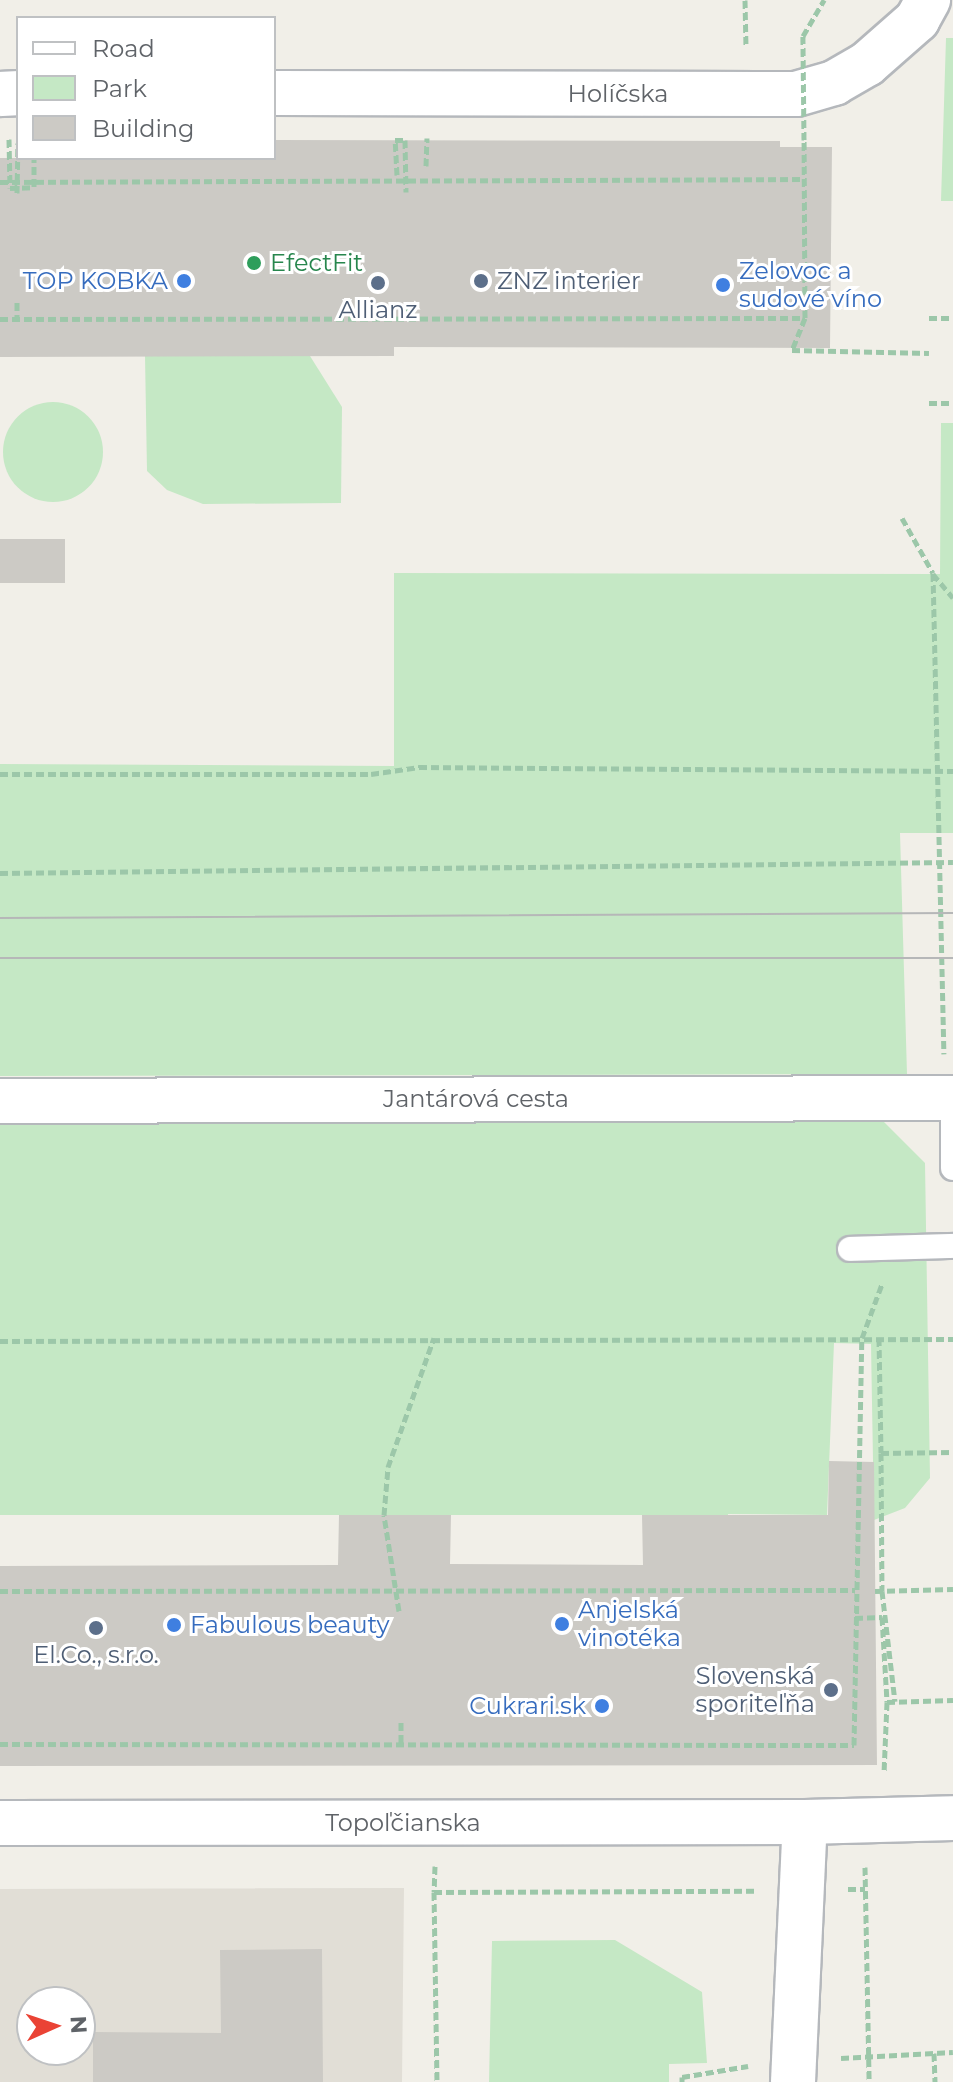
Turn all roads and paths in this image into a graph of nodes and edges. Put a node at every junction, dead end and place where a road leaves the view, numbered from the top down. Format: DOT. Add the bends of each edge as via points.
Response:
graph roads {
  1 [pos="745,0"];
  2 [pos="824,0"];
  3 [pos="928,0"];
  4 [pos="746,55"];
  5 [pos="276,93"];
  6 [pos="16,141"];
  7 [pos="18,160"];
  8 [pos="34,160"];
  9 [pos="397,175"];
  10 [pos="804,179"];
  11 [pos="405,181"];
  12 [pos="0,182"];
  13 [pos="17,182"];
  14 [pos="406,192"];
  15 [pos="17,193"];
  16 [pos="17,302"];
  17 [pos="408,302"];
  18 [pos="408,318"];
  19 [pos="805,318"];
  20 [pos="929,318"];
  21 [pos="953,318"];
  22 [pos="0,319"];
  23 [pos="17,319"];
  24 [pos="929,353"];
  25 [pos="929,403"];
  26 [pos="953,403"];
  27 [pos="902,518"];
  28 [pos="933,573"];
  29 [pos="953,598"];
  30 [pos="936,771"];
  31 [pos="953,771"];
  32 [pos="0,774"];
  33 [pos="939,864"];
  34 [pos="953,865"];
  35 [pos="0,873"];
  36 [pos="948,1080"];
  37 [pos="0,1101"];
  38 [pos="953,1108"];
  39 [pos="953,1168"];
  40 [pos="953,1246"];
  41 [pos="896,1247"];
  42 [pos="850,1249"];
  43 [pos="434,1338"];
  44 [pos="862,1338"];
  45 [pos="879,1338"];
  46 [pos="953,1339"];
  47 [pos="0,1341"];
  48 [pos="953,1452"];
  49 [pos="881,1453"];
  50 [pos="953,1589"];
  51 [pos="855,1590"];
  52 [pos="0,1591"];
  53 [pos="398,1591"];
  54 [pos="878,1591"];
  55 [pos="399,1611"];
  56 [pos="855,1618"];
  57 [pos="953,1700"];
  58 [pos="895,1701"];
  59 [pos="887,1702"];
  60 [pos="401,1722"];
  61 [pos="0,1744"];
  62 [pos="401,1745"];
  63 [pos="884,1788"];
  64 [pos="953,1818"];
  65 [pos="805,1822"];
  66 [pos="0,1823"];
  67 [pos="436,1857"];
  68 [pos="865,1858"];
  69 [pos="865,1889"];
  70 [pos="801,1890"];
  71 [pos="434,1892"];
  72 [pos="953,2052"];
  73 [pos="934,2053"];
  74 [pos="869,2056"];
  75 [pos="437,2082"];
  76 [pos="793,2082"];
  77 [pos="869,2082"];
  78 [pos="935,2082"];
  1 -- 4 [label="path"];
  2 -- 10 [label="path, bridge" via="803,36"];
  3 -- 5 [label="street, Holíčska" via="917,20 867,64 834,83 796,94"];
  6 -- 8 [label="path" via="9,139 10,188 34,187"];
  7 -- 13 [label="path"];
  9 -- 11 [label="path" via="395,140 405,140"];
  10 -- 11 [label="path"];
  10 -- 19 [label="path"];
  11 -- 13 [label="path"];
  11 -- 14 [label="path"];
  12 -- 13 [label="path"];
  13 -- 15 [label="path"];
  16 -- 23 [label="path"];
  17 -- 18 [label="path"];
  18 -- 19 [label="path"];
  18 -- 23 [label="path"];
  19 -- 24 [label="path" via="792,350"];
  20 -- 21 [label="path"];
  22 -- 23 [label="path"];
  25 -- 26 [label="path"];
  27 -- 28 [label="path"];
  28 -- 29 [label="path"];
  28 -- 30 [label="path"];
  30 -- 31 [label="path"];
  30 -- 32 [label="path" via="419,767 371,774"];
  30 -- 33 [label="path"];
  33 -- 34 [label="path"];
  33 -- 35 [label="path"];
  33 -- 36 [label="path"];
  36 -- 37 [label="street, Jantárová cesta"];
  38 -- 39 [label="lane"];
  40 -- 41 [label="lane"];
  41 -- 42 [label="lane"];
  41 -- 44 [label="path"];
  43 -- 44 [label="path"];
  43 -- 47 [label="path"];
  43 -- 53 [label="path" via="388,1467 384,1515"];
  44 -- 45 [label="path"];
  44 -- 51 [label="path"];
  45 -- 46 [label="path"];
  45 -- 49 [label="path"];
  48 -- 49 [label="path"];
  49 -- 54 [label="path"];
  50 -- 54 [label="path"];
  51 -- 53 [label="path"];
  51 -- 56 [label="path"];
  52 -- 53 [label="path"];
  53 -- 55 [label="path"];
  54 -- 58 [label="path"];
  56 -- 59 [label="path" via="882,1617"];
  56 -- 62 [label="path" via="854,1745"];
  57 -- 58 [label="path"];
  58 -- 59 [label="path"];
  59 -- 63 [label="path"];
  60 -- 62 [label="path"];
  61 -- 62 [label="path"];
  64 -- 65 [label="street, Topoľčianska"];
  65 -- 66 [label="street, Topoľčianska"];
  65 -- 70 [label="street"];
  67 -- 71 [label="path"];
  68 -- 69 [label="path"];
  69 -- 70 [label="path"];
  69 -- 74 [label="path"];
  70 -- 71 [label="path"];
  70 -- 76 [label="street"];
  71 -- 75 [label="path"];
  72 -- 73 [label="path"];
  73 -- 74 [label="path"];
  73 -- 78 [label="path"];
  74 -- 77 [label="path"];
}
